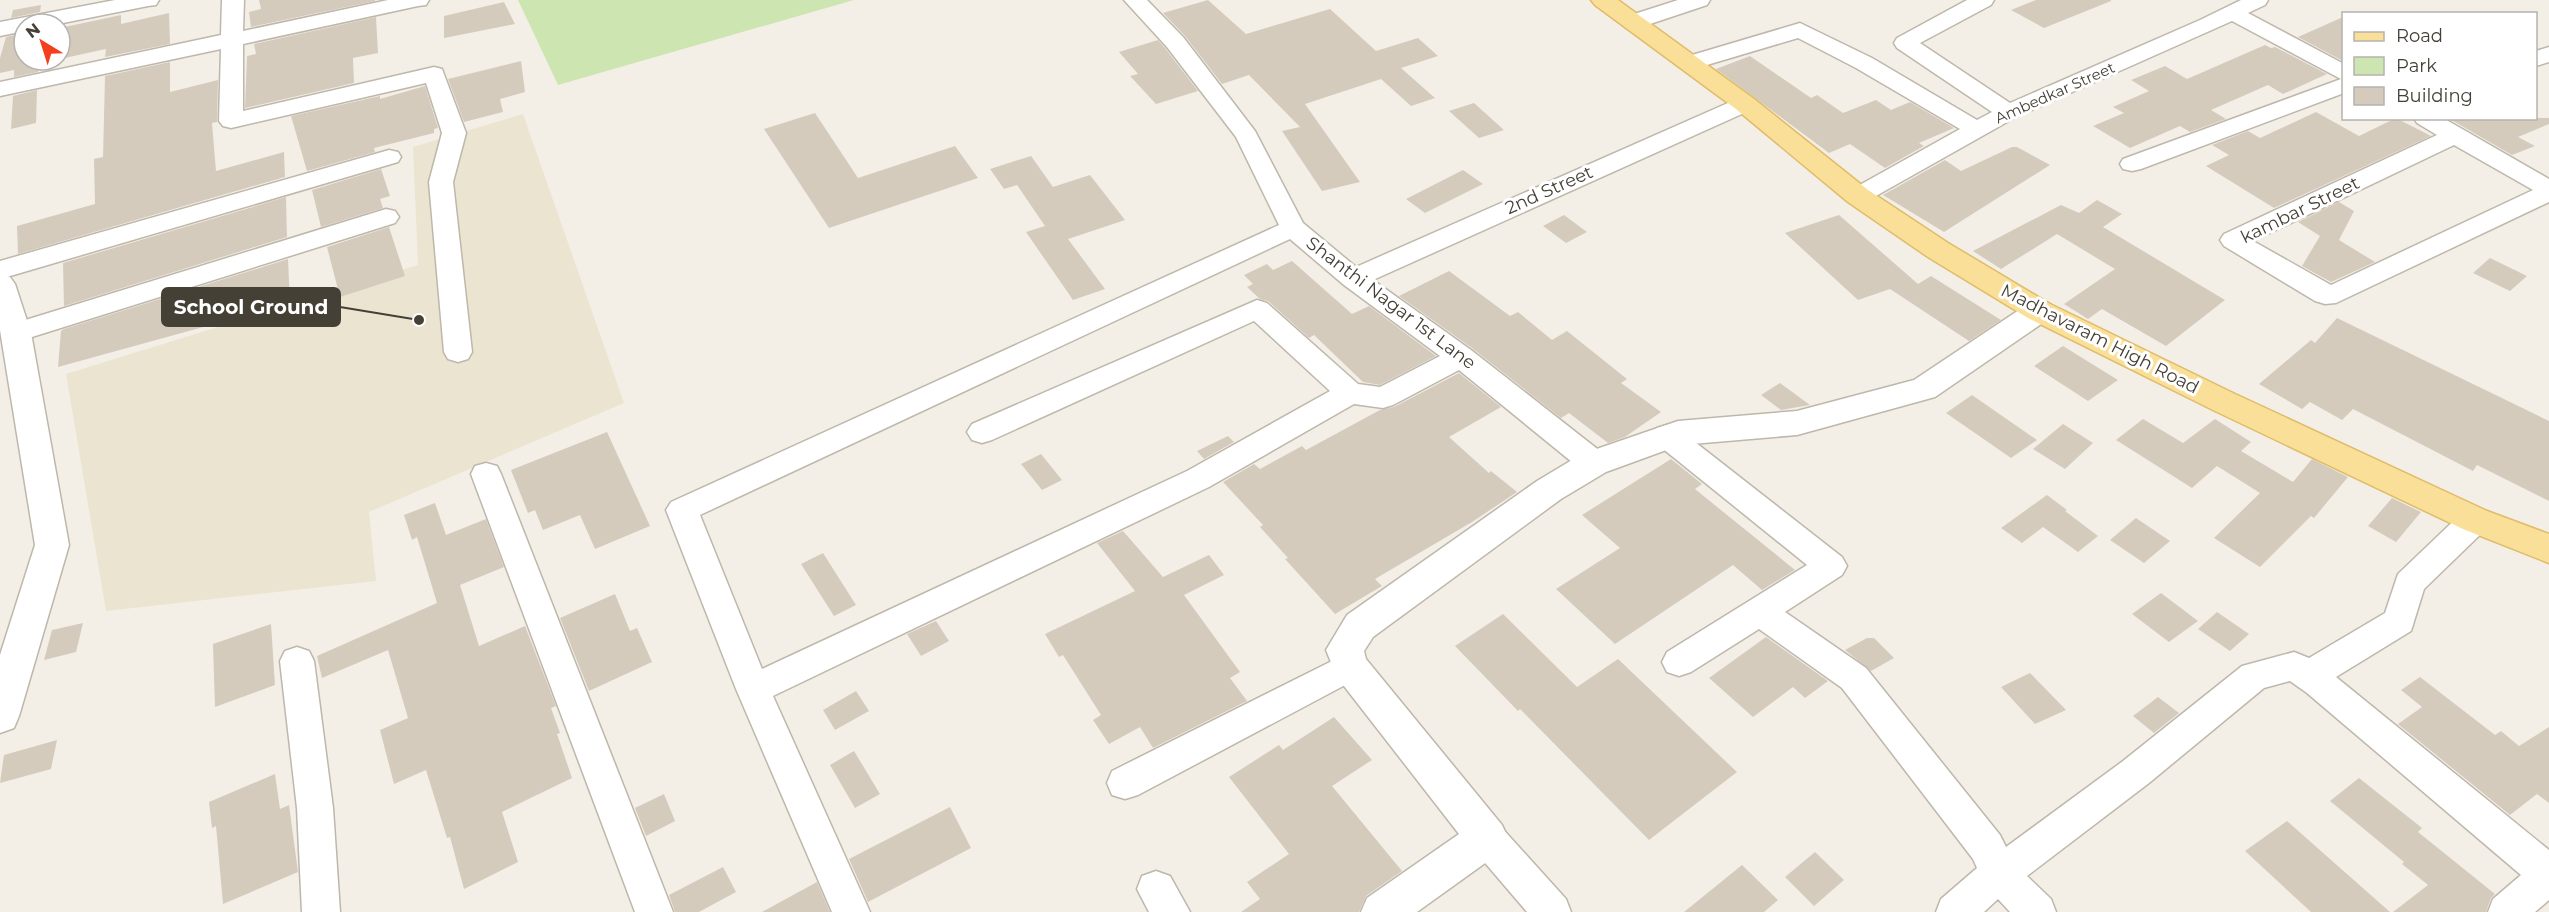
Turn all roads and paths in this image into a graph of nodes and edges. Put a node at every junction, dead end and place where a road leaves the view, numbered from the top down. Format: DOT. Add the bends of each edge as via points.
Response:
graph roads {
  1 [pos="148,0"];
  2 [pos="233,0"];
  3 [pos="418,0"];
  4 [pos="1135,0"];
  5 [pos="1603,0"];
  6 [pos="1699,0"];
  7 [pos="1983,0"];
  8 [pos="2257,0"];
  9 [pos="2230,12"];
  10 [pos="72,15"];
  11 [pos="1633,22"];
  12 [pos="231,40"];
  13 [pos="1690,63"];
  14 [pos="2342,72"];
  15 [pos="2342,85"];
  16 [pos="0,89"];
  17 [pos="1745,104"];
  18 [pos="2008,112"];
  19 [pos="2429,120"];
  20 [pos="1976,129"];
  21 [pos="2455,135"];
  22 [pos="389,157"];
  23 [pos="2132,164"];
  24 [pos="2549,190"];
  25 [pos="1858,196"];
  26 [pos="386,217"];
  27 [pos="1293,228"];
  28 [pos="0,270"];
  29 [pos="1353,279"];
  30 [pos="0,284"];
  31 [pos="2039,311"];
  32 [pos="8,336"];
  33 [pos="458,352"];
  34 [pos="1461,357"];
  35 [pos="1350,393"];
  36 [pos="982,432"];
  37 [pos="1667,436"];
  38 [pos="1594,463"];
  39 [pos="486,474"];
  40 [pos="2475,520"];
  41 [pos="2549,549"];
  42 [pos="1759,611"];
  43 [pos="297,661"];
  44 [pos="1679,662"];
  45 [pos="1350,666"];
  46 [pos="2309,676"];
  47 [pos="753,689"];
  48 [pos="0,716"];
  49 [pos="1125,783"];
  50 [pos="1487,838"];
  51 [pos="1999,874"];
  52 [pos="2549,874"];
  53 [pos="321,912"];
  54 [pos="654,912"];
  55 [pos="850,912"];
  56 [pos="1382,912"];
  57 [pos="1552,912"];
  58 [pos="1955,912"];
  59 [pos="2037,912"];
  60 [pos="2507,912"];
  1 -- 10 [label="street"];
  2 -- 12 [label="street"];
  3 -- 12 [label="street"];
  4 -- 27 [label="street, Shanthi Nagar 1st Lane" via="1175,42 1247,136"];
  5 -- 11 [label="main road, Madhavaram High Road"];
  6 -- 11 [label="street"];
  7 -- 18 [label="street" via="1905,43"];
  8 -- 9 [label="street, Ambedkar Street"];
  9 -- 14 [label="street"];
  9 -- 18 [label="street, Ambedkar Street"];
  11 -- 13 [label="main road, Madhavaram High Road"];
  12 -- 16 [label="street"];
  12 -- 33 [label="street" via="231,121 434,74 454,133 441,182"];
  13 -- 17 [label="main road, Madhavaram High Road"];
  13 -- 20 [label="street" via="1800,30"];
  15 -- 23 [label="street"];
  17 -- 25 [label="main road, Madhavaram High Road"];
  17 -- 29 [label="street, 2nd Street"];
  18 -- 20 [label="street, Ambedkar Street"];
  19 -- 21 [label="street"];
  20 -- 25 [label="street, Ambedkar Street"];
  21 -- 24 [label="street"];
  21 -- 24 [label="street, kambar Street" via="2233,240 2325,295 2336,294"];
  22 -- 28 [label="street"];
  25 -- 31 [label="main road, Madhavaram High Road"];
  26 -- 32 [label="street"];
  27 -- 29 [label="street, Shanthi Nagar 1st Lane"];
  27 -- 47 [label="street" via="682,510"];
  29 -- 34 [label="street, Shanthi Nagar 1st Lane"];
  30 -- 32 [label="street"];
  31 -- 37 [label="street" via="1924,389 1797,423"];
  31 -- 40 [label="main road, Madhavaram High Road"];
  32 -- 48 [label="street" via="52,544"];
  34 -- 35 [label="street" via="1383,398"];
  34 -- 38 [label="street, Shanthi Nagar 1st Lane"];
  35 -- 36 [label="street" via="1257,309"];
  35 -- 47 [label="street" via="1198,479"];
  37 -- 38 [label="street"];
  37 -- 42 [label="street" via="1831,566"];
  38 -- 45 [label="street" via="1549,490 1360,626 1345,650"];
  39 -- 54 [label="street"];
  40 -- 41 [label="main road, Madhavaram High Road"];
  40 -- 46 [label="street" via="2409,583 2399,621"];
  42 -- 44 [label="street"];
  42 -- 51 [label="street" via="1854,678 1987,847"];
  43 -- 53 [label="street" via="315,808"];
  45 -- 49 [label="street"];
  45 -- 50 [label="street"];
  46 -- 51 [label="street" via="2294,666 2254,676 2136,772"];
  46 -- 52 [label="street"];
  47 -- 55 [label="street"];
  50 -- 56 [label="street"];
  50 -- 57 [label="street"];
  51 -- 58 [label="street"];
  51 -- 59 [label="street"];
  52 -- 60 [label="street"];
}
